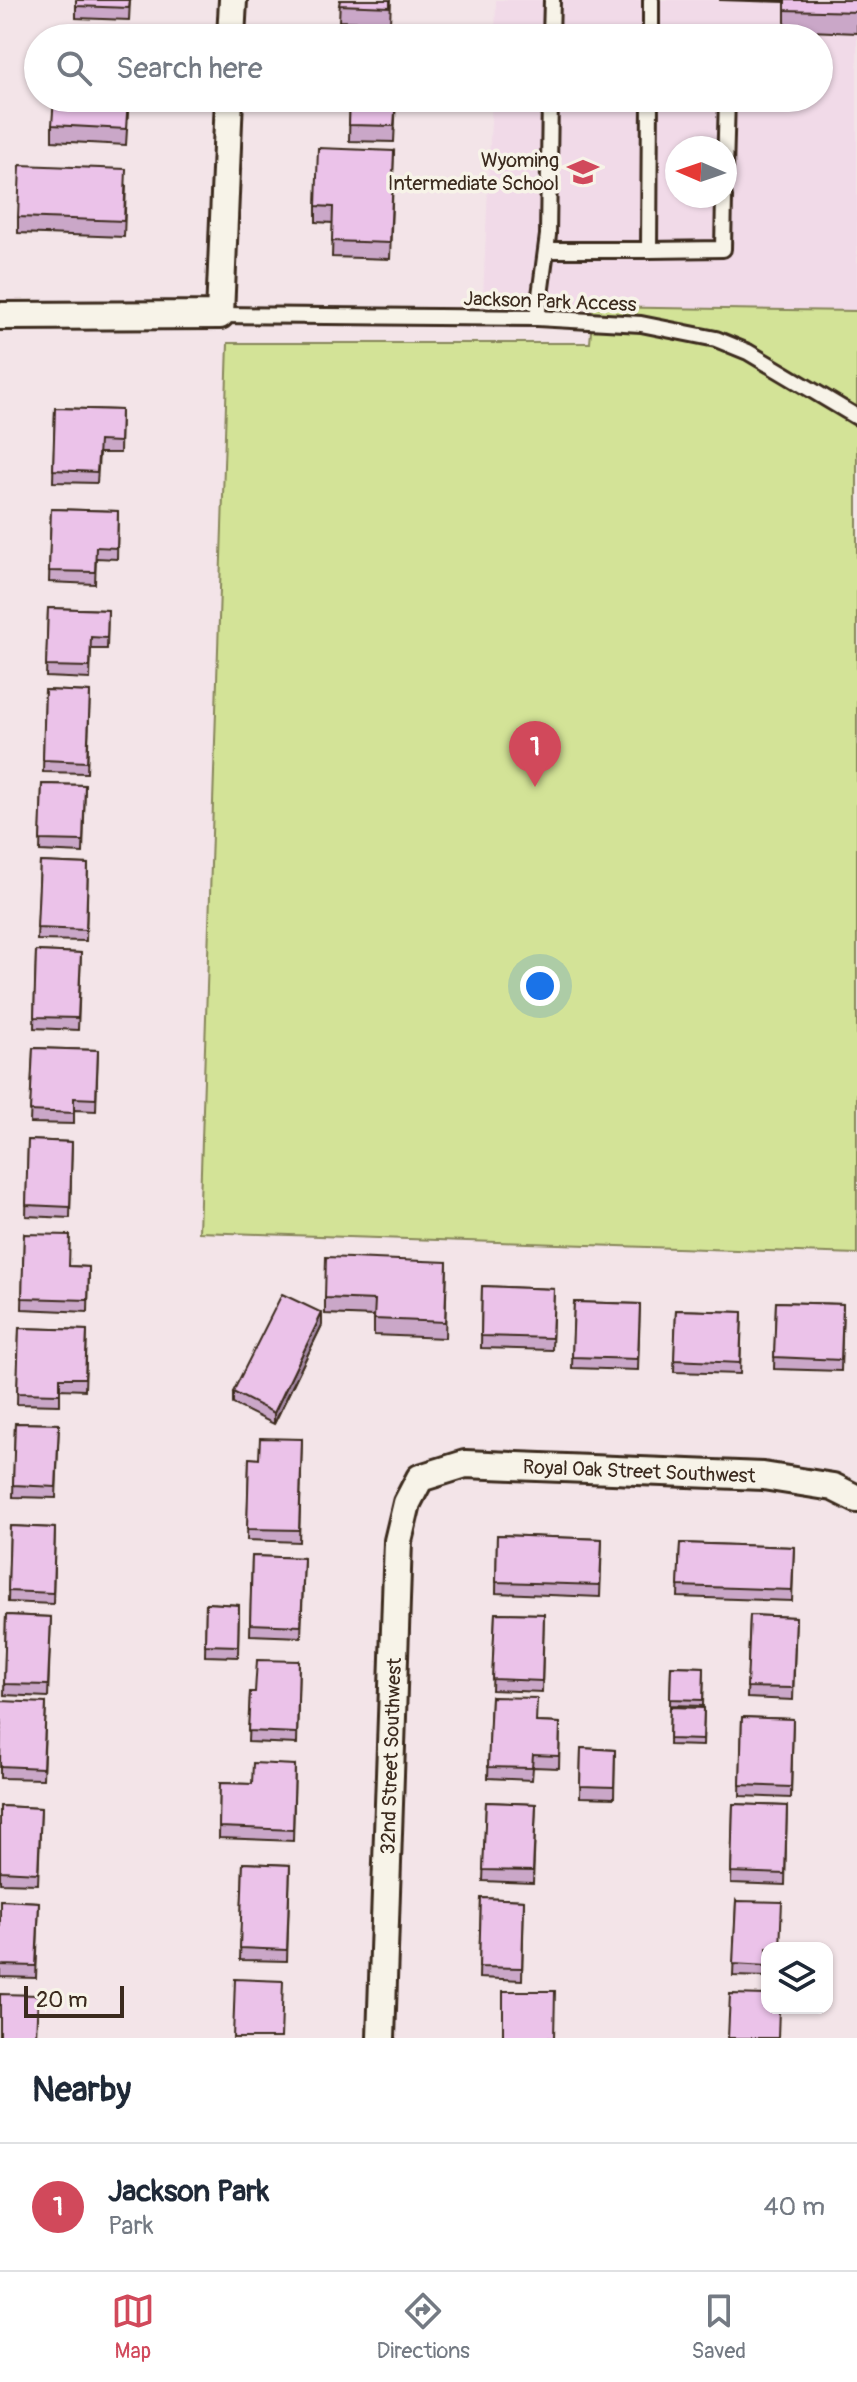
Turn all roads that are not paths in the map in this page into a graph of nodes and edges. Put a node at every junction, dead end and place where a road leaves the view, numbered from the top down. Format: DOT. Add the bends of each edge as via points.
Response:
graph roads {
  1 [pos="233,0"];
  2 [pos="552,0"];
  3 [pos="651,0"];
  4 [pos="232,24"];
  5 [pos="551,24"];
  6 [pos="651,24"];
  7 [pos="228,112"];
  8 [pos="550,112"];
  9 [pos="650,112"];
  10 [pos="727,112"];
  11 [pos="726,136"];
  12 [pos="724,208"];
  13 [pos="547,250"];
  14 [pos="649,250"];
  15 [pos="220,315"];
  16 [pos="0,316"];
  17 [pos="537,318"];
  18 [pos="857,417"];
  19 [pos="420,1478"];
  20 [pos="857,1499"];
  21 [pos="381,2038"];
  1 -- 4 [label="street"];
  2 -- 5 [label="lane"];
  3 -- 6 [label="lane"];
  7 -- 15 [label="street"];
  8 -- 13 [label="lane"];
  9 -- 14 [label="lane"];
  10 -- 11 [label="lane"];
  12 -- 14 [label="lane" via="723,249"];
  13 -- 14 [label="lane"];
  13 -- 17 [label="lane"];
  15 -- 16 [label="street"];
  15 -- 17 [label="lane, Jackson Park Access"];
  17 -- 18 [label="lane, Jackson Park Access" via="641,324 716,339 786,372"];
  19 -- 20 [label="street, Royal Oak Street Southwest" via="465,1464 763,1476 833,1487"];
  19 -- 21 [label="street, 32nd Street Southwest" via="407,1503 398,1541"];
}
